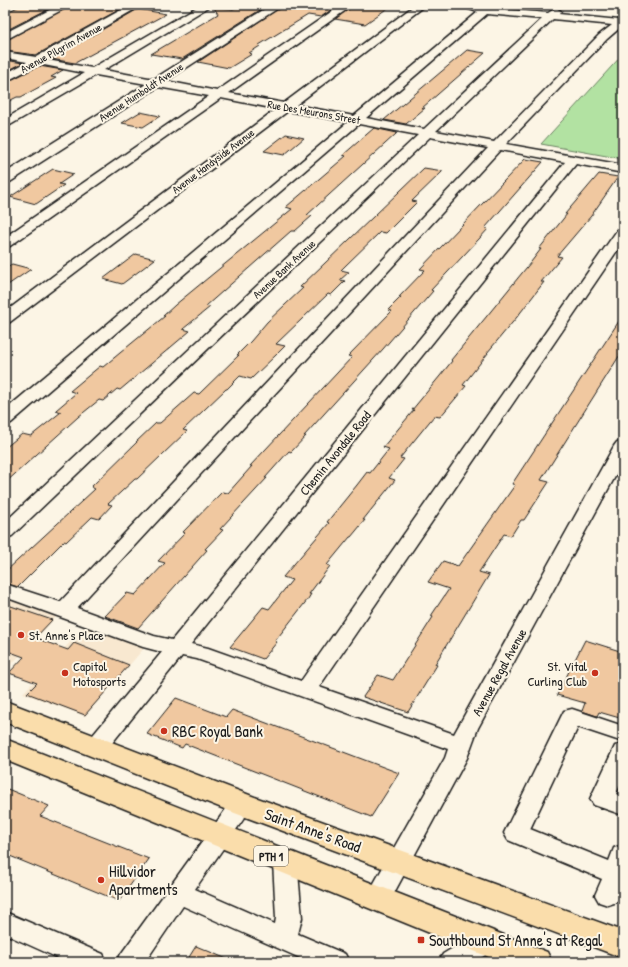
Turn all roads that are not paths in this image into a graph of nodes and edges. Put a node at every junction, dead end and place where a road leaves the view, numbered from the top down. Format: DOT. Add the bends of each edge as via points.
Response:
graph roads {
  1 [pos="66,5"];
  2 [pos="137,5"];
  3 [pos="207,5"];
  4 [pos="278,5"];
  5 [pos="348,5"];
  6 [pos="421,5"];
  7 [pos="466,5"];
  8 [pos="562,5"];
  9 [pos="485,11"];
  10 [pos="551,16"];
  11 [pos="5,36"];
  12 [pos="5,55"];
  13 [pos="36,61"];
  14 [pos="94,72"];
  15 [pos="5,79"];
  16 [pos="156,82"];
  17 [pos="220,94"];
  18 [pos="285,107"];
  19 [pos="358,120"];
  20 [pos="5,124"];
  21 [pos="428,132"];
  22 [pos="498,146"];
  23 [pos="573,160"];
  24 [pos="623,169"];
  25 [pos="5,179"];
  26 [pos="623,232"];
  27 [pos="5,243"];
  28 [pos="5,318"];
  29 [pos="5,419"];
  30 [pos="623,446"];
  31 [pos="5,532"];
  32 [pos="5,590"];
  33 [pos="63,611"];
  34 [pos="176,649"];
  35 [pos="306,690"];
  36 [pos="5,711"];
  37 [pos="623,734"];
  38 [pos="460,745"];
  39 [pos="96,747"];
  40 [pos="5,749"];
  41 [pos="623,752"];
  42 [pos="242,804"];
  43 [pos="623,806"];
  44 [pos="218,835"];
  45 [pos="398,861"];
  46 [pos="284,862"];
  47 [pos="617,876"];
  48 [pos="178,893"];
  49 [pos="378,899"];
  50 [pos="5,923"];
  51 [pos="284,940"];
  52 [pos="485,942"];
  53 [pos="623,945"];
  54 [pos="94,962"];
  55 [pos="130,962"];
  56 [pos="336,962"];
  57 [pos="452,962"];
  58 [pos="536,962"];
  1 -- 11 [label="street"];
  2 -- 13 [label="street, Avenue Pilgrim Avenue"];
  3 -- 14 [label="street"];
  4 -- 16 [label="street, Avenue Humboldt Avenue"];
  5 -- 17 [label="street"];
  6 -- 18 [label="street, Avenue Handyside Avenue"];
  7 -- 9 [label="street"];
  8 -- 10 [label="street, Avenue Bank Avenue"];
  9 -- 10 [label="street"];
  9 -- 19 [label="street"];
  10 -- 21 [label="street, Avenue Bank Avenue"];
  10 -- 22 [label="street" via="609,20 617,26 603,37"];
  12 -- 13 [label="street, Rue Des Meurons Street"];
  13 -- 14 [label="street, Rue Des Meurons Street"];
  13 -- 15 [label="street, Avenue Pilgrim Avenue"];
  14 -- 16 [label="street, Rue Des Meurons Street"];
  14 -- 20 [label="street"];
  16 -- 17 [label="street, Rue Des Meurons Street"];
  16 -- 25 [label="street, Avenue Humboldt Avenue"];
  17 -- 18 [label="street, Rue Des Meurons Street"];
  17 -- 27 [label="street"];
  18 -- 19 [label="street, Rue Des Meurons Street"];
  18 -- 28 [label="street, Avenue Handyside Avenue"];
  19 -- 21 [label="street, Rue Des Meurons Street"];
  19 -- 29 [label="street"];
  21 -- 22 [label="street, Rue Des Meurons Street"];
  21 -- 31 [label="street, Avenue Bank Avenue"];
  22 -- 23 [label="street, Rue Des Meurons Street"];
  22 -- 33 [label="street"];
  23 -- 24 [label="street, Rue Des Meurons Street"];
  23 -- 34 [label="street, Chemin Avondale Road"];
  26 -- 35 [label="street"];
  30 -- 38 [label="street, Avenue Regal Avenue"];
  32 -- 33 [label="street"];
  33 -- 34 [label="street"];
  34 -- 35 [label="street" via="201,653"];
  34 -- 39 [label="street, Chemin Avondale Road"];
  35 -- 38 [label="street"];
  36 -- 39 [label="highway, Saint Anne's Road"];
  37 -- 47 [label="street" via="572,717 516,833"];
  38 -- 45 [label="street, Avenue Regal Avenue" via="456,758"];
  39 -- 42 [label="highway, Saint Anne's Road"];
  40 -- 44 [label="highway, PTH 1"];
  41 -- 43 [label="street" via="602,799"];
  42 -- 44 [label="street"];
  42 -- 45 [label="highway, Saint Anne's Road"];
  44 -- 46 [label="highway, PTH 1"];
  44 -- 48 [label="street"];
  45 -- 49 [label="street, Avenue Regal Avenue"];
  45 -- 53 [label="highway, Saint Anne's Road"];
  46 -- 49 [label="highway, PTH 1"];
  46 -- 51 [label="street" via="289,918"];
  48 -- 51 [label="street"];
  48 -- 55 [label="street"];
  49 -- 52 [label="highway, PTH 1"];
  50 -- 54 [label="street"];
  51 -- 56 [label="street"];
  52 -- 57 [label="street"];
  52 -- 58 [label="highway, PTH 1"];
}
